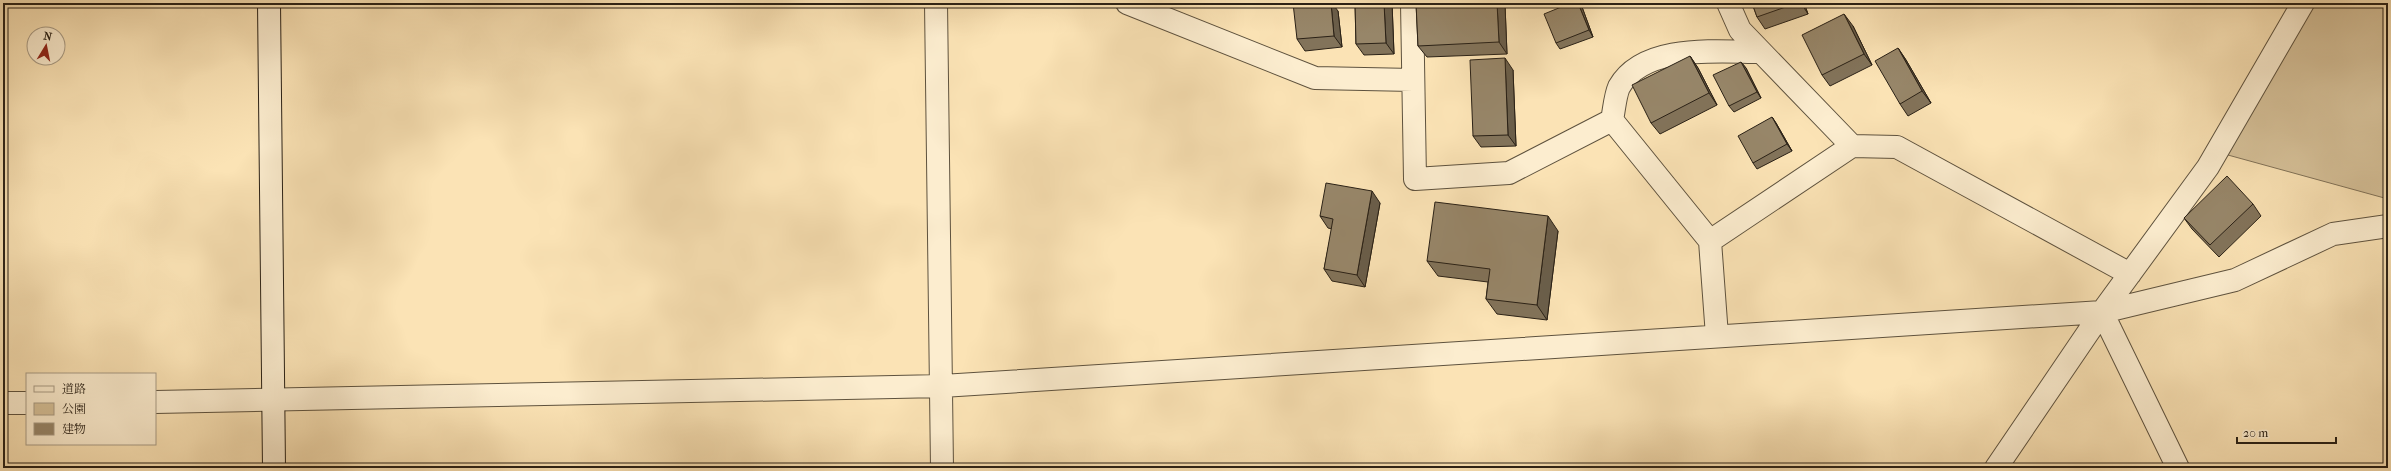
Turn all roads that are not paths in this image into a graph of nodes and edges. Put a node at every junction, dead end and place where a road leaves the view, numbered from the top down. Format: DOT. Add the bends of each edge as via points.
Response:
graph roads {
  1 [pos="269,3"];
  2 [pos="936,3"];
  3 [pos="1127,3"];
  4 [pos="1412,3"];
  5 [pos="1728,3"];
  6 [pos="2303,3"];
  7 [pos="1761,52"];
  8 [pos="1413,80"];
  9 [pos="1612,120"];
  10 [pos="1852,146"];
  11 [pos="2388,226"];
  12 [pos="1710,241"];
  13 [pos="2130,274"];
  14 [pos="2102,312"];
  15 [pos="1717,336"];
  16 [pos="942,386"];
  17 [pos="274,401"];
  18 [pos="156,402"];
  19 [pos="3,403"];
  20 [pos="26,403"];
  21 [pos="274,468"];
  22 [pos="942,468"];
  23 [pos="1996,468"];
  24 [pos="2178,468"];
  1 -- 17 [label="street"];
  2 -- 16 [label="street"];
  3 -- 8 [label="street" via="1315,78"];
  4 -- 8 [label="street"];
  5 -- 7 [label="street" via="1740,30"];
  6 -- 13 [label="street" via="2208,167"];
  7 -- 9 [label="street" via="1702,51 1672,54 1636,68 1619,88"];
  7 -- 10 [label="street"];
  8 -- 9 [label="street" via="1415,179 1509,173"];
  9 -- 12 [label="street"];
  10 -- 12 [label="street"];
  10 -- 13 [label="street" via="1897,147"];
  11 -- 14 [label="street" via="2333,234 2235,280"];
  12 -- 15 [label="street"];
  13 -- 14 [label="street"];
  14 -- 15 [label="street"];
  14 -- 23 [label="street"];
  14 -- 24 [label="street"];
  15 -- 16 [label="street"];
  16 -- 17 [label="street"];
  16 -- 22 [label="street"];
  17 -- 18 [label="street"];
  17 -- 21 [label="street"];
  19 -- 20 [label="street"];
}
